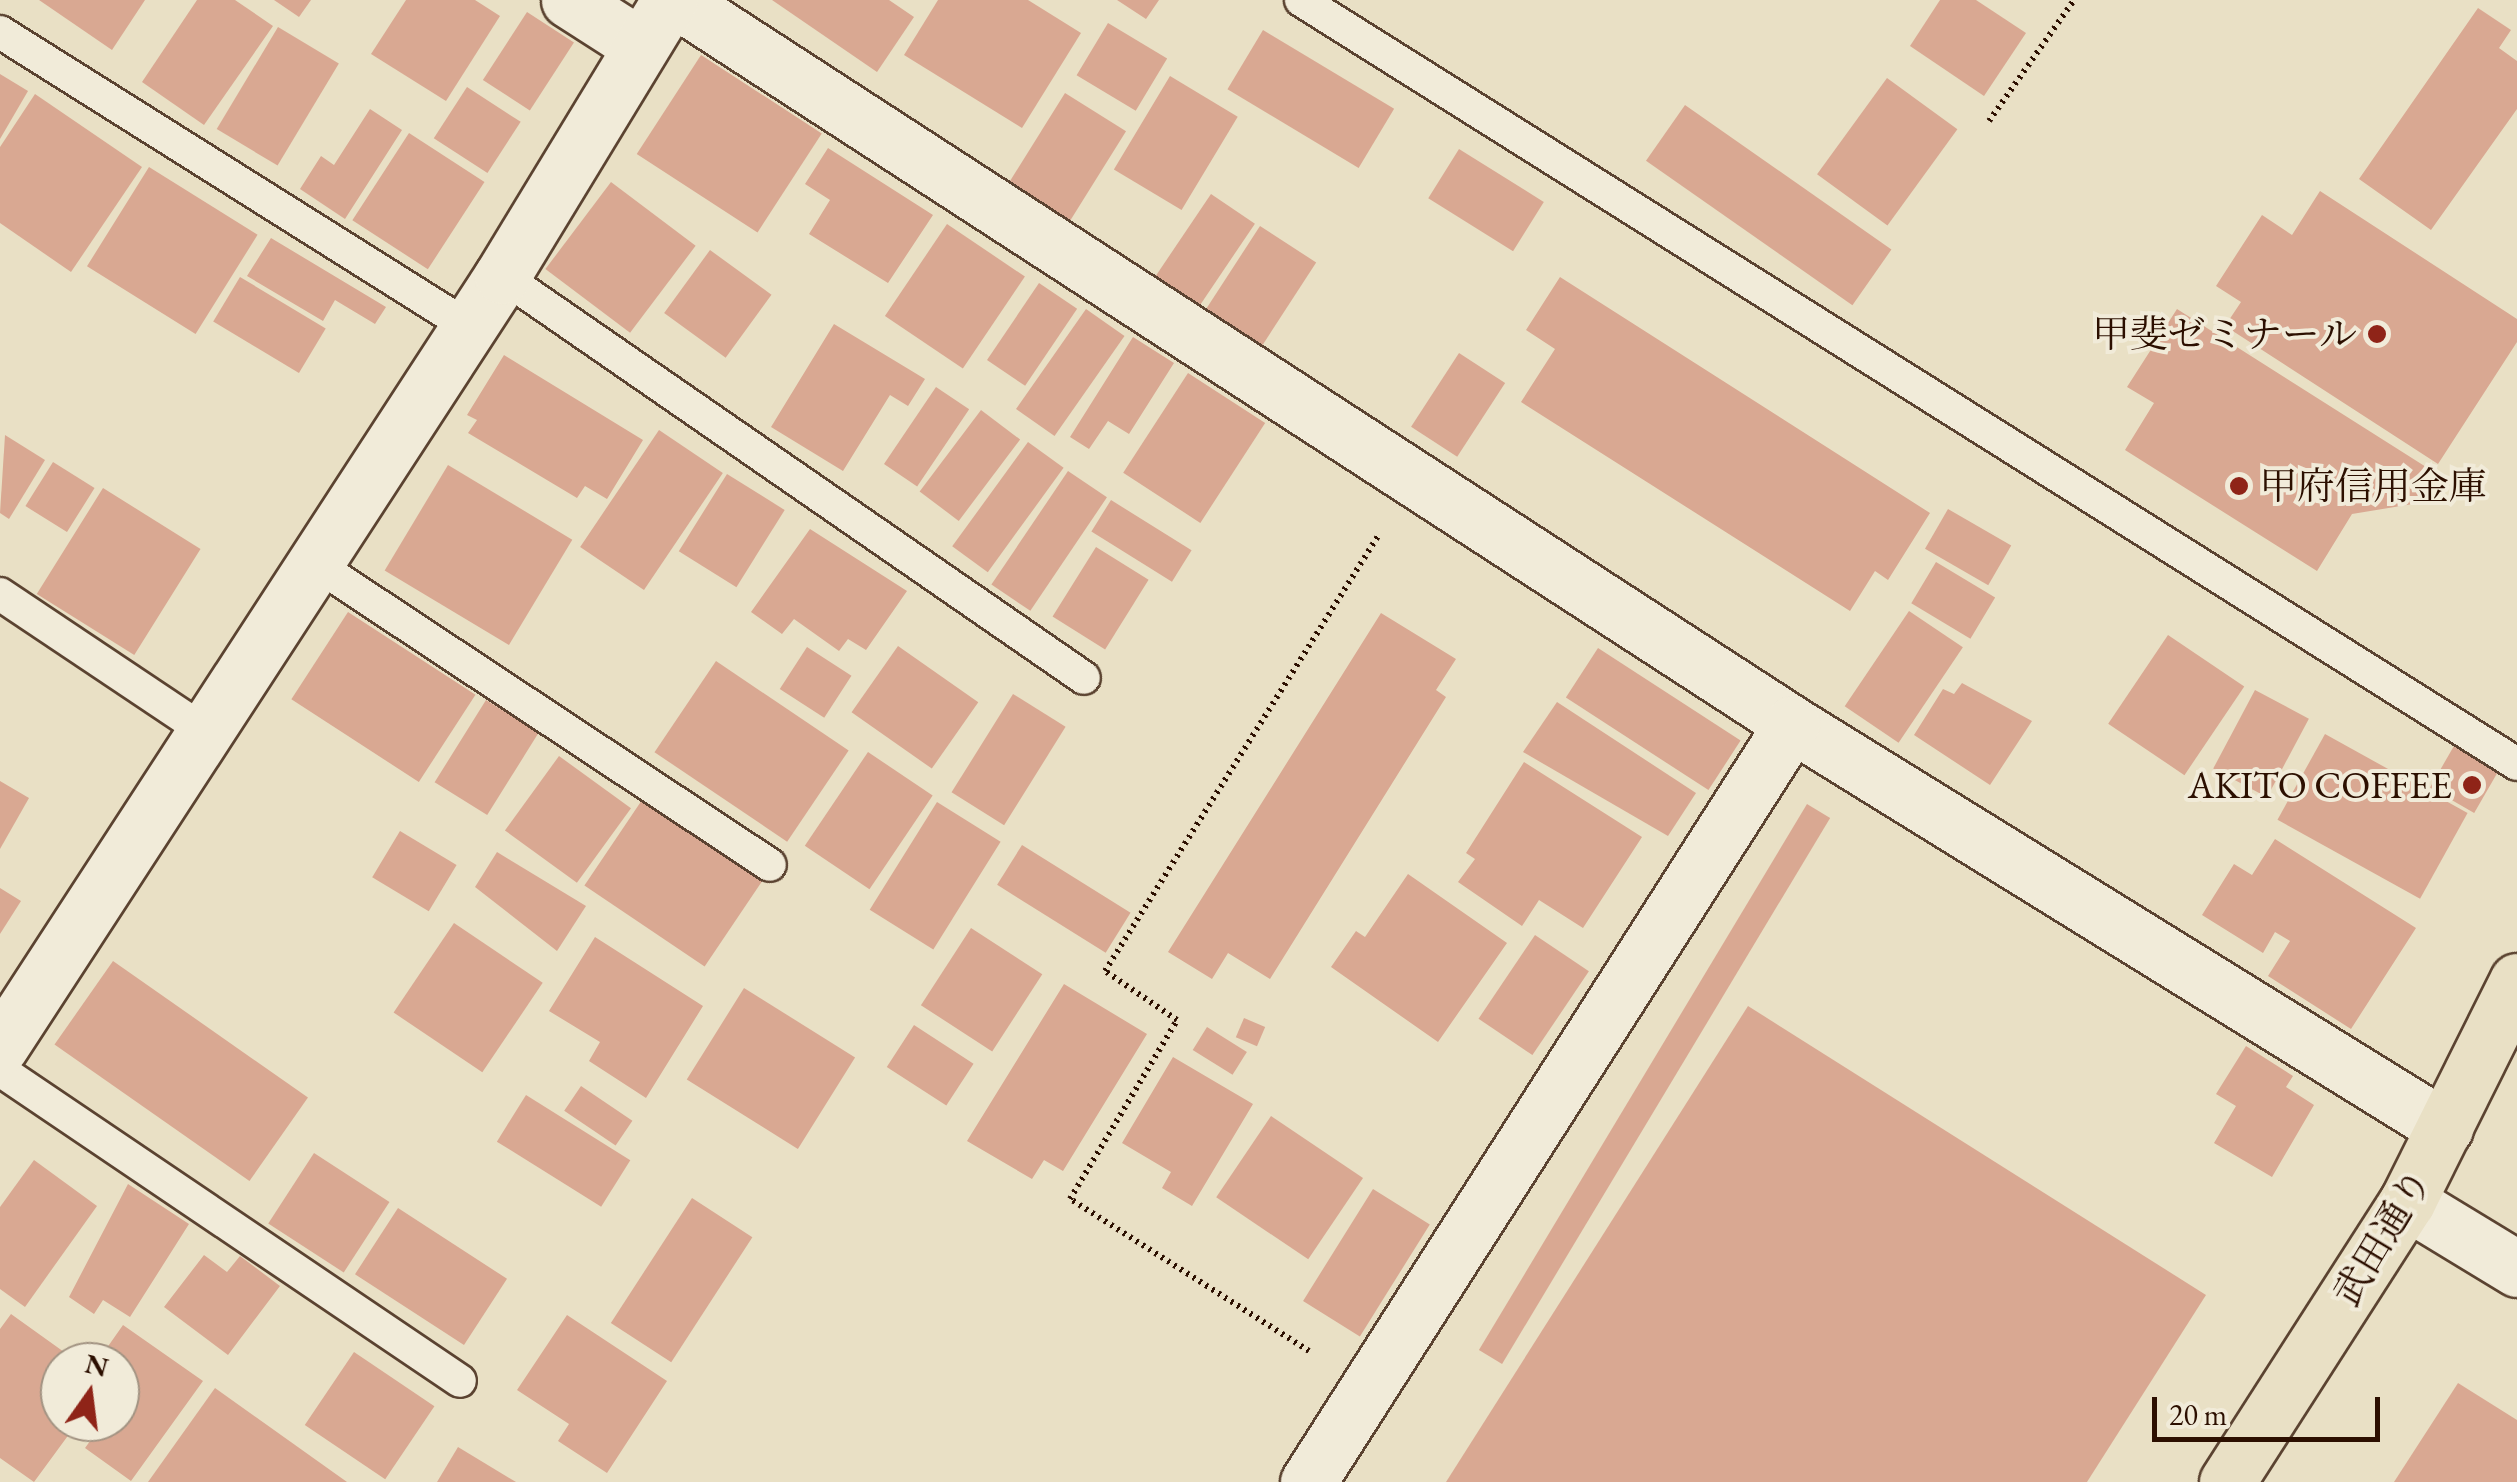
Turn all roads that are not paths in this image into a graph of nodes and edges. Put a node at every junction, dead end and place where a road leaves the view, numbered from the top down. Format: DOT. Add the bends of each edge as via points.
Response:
graph roads {
  1 [pos="569,0"];
  2 [pos="673,0"];
  3 [pos="1301,0"];
  4 [pos="0,32"];
  5 [pos="640,45"];
  6 [pos="502,276"];
  7 [pos="469,326"];
  8 [pos="317,565"];
  9 [pos="0,594"];
  10 [pos="1084,678"];
  11 [pos="1792,724"];
  12 [pos="209,734"];
  13 [pos="2517,764"];
  14 [pos="770,865"];
  15 [pos="2517,981"];
  16 [pos="0,1048"];
  17 [pos="0,1070"];
  18 [pos="2445,1128"];
  19 [pos="2407,1202"];
  20 [pos="2517,1269"];
  21 [pos="460,1381"];
  22 [pos="1308,1482"];
  23 [pos="2227,1482"];
  1 -- 5 [label="street"];
  2 -- 5 [label="street"];
  2 -- 11 [label="street"];
  3 -- 13 [label="lane"];
  4 -- 7 [label="lane"];
  5 -- 6 [label="street"];
  6 -- 7 [label="street"];
  6 -- 10 [label="lane"];
  7 -- 8 [label="street"];
  8 -- 12 [label="street"];
  8 -- 14 [label="lane"];
  9 -- 12 [label="lane"];
  11 -- 18 [label="street"];
  11 -- 22 [label="street"];
  12 -- 16 [label="street"];
  15 -- 18 [label="main road, 武田通り"];
  17 -- 21 [label="lane"];
  18 -- 19 [label="main road, 武田通り"];
  19 -- 20 [label="street"];
  19 -- 23 [label="main road, 武田通り"];
}
